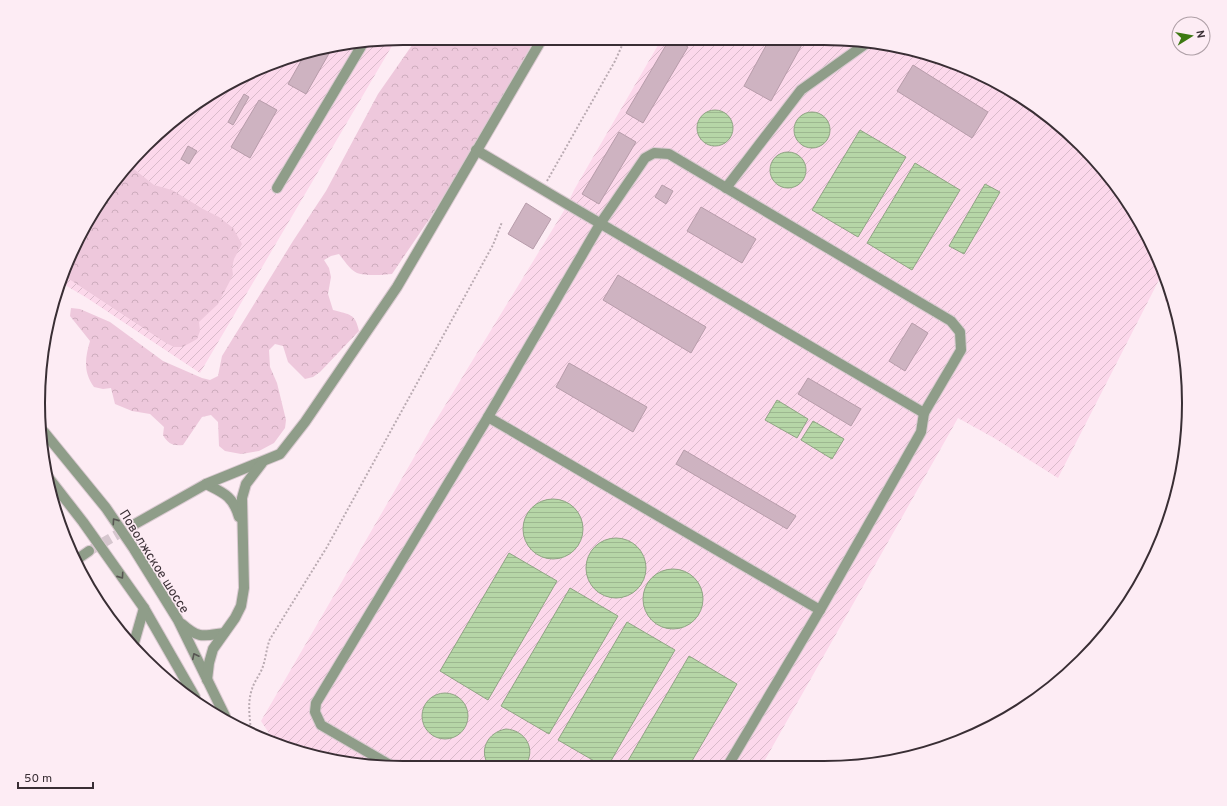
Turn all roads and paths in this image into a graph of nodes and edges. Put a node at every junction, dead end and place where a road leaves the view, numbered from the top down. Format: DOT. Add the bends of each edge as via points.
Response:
graph roads {
  1 [pos="538,45"];
  2 [pos="623,45"];
  3 [pos="862,47"];
  4 [pos="360,48"];
  5 [pos="476,150"];
  6 [pos="277,188"];
  7 [pos="726,188"];
  8 [pos="542,190"];
  9 [pos="502,222"];
  10 [pos="600,224"];
  11 [pos="924,413"];
  12 [pos="488,417"];
  13 [pos="47,435"];
  14 [pos="262,463"];
  15 [pos="206,484"];
  16 [pos="55,486"];
  17 [pos="135,524"];
  18 [pos="242,526"];
  19 [pos="89,551"];
  20 [pos="80,557"];
  21 [pos="144,608"];
  22 [pos="820,610"];
  23 [pos="178,620"];
  24 [pos="224,633"];
  25 [pos="135,640"];
  26 [pos="207,680"];
  27 [pos="190,691"];
  28 [pos="223,713"];
  29 [pos="250,726"];
  30 [pos="381,760"];
  31 [pos="732,761"];
  1 -- 5 [label="street"];
  2 -- 8 [label="path"];
  3 -- 7 [label="street" via="801,90"];
  4 -- 6 [label="street"];
  5 -- 8 [label="street"];
  5 -- 14 [label="street" via="397,287 305,422 280,454"];
  7 -- 10 [label="street" via="669,154 654,153 645,158"];
  7 -- 11 [label="street" via="951,321 960,332 961,350"];
  8 -- 10 [label="street"];
  9 -- 29 [label="path" via="493,245 339,526 270,639 262,670 249,697"];
  10 -- 11 [label="street"];
  10 -- 12 [label="street"];
  11 -- 22 [label="street" via="920,432"];
  12 -- 22 [label="street"];
  12 -- 30 [label="street" via="316,703 321,725"];
  23 -- 13 [label="street, Поволжское шоссе, one-way" via="106,508"];
  14 -- 15 [label="street"];
  14 -- 18 [label="street" via="246,484 242,498"];
  15 -- 17 [label="street"];
  15 -- 18 [label="street" via="226,495 235,505"];
  16 -- 21 [label="street, one-way"];
  18 -- 24 [label="street" via="244,588 241,606"];
  19 -- 20 [label="street"];
  21 -- 25 [label="street"];
  21 -- 27 [label="street"];
  22 -- 31 [label="street"];
  23 -- 24 [label="street" via="194,634 206,636"];
  26 -- 23 [label="street, Поволжское шоссе, one-way"];
  24 -- 26 [label="street" via="213,649"];
  26 -- 28 [label="street, Поволжское шоссе"];
}
